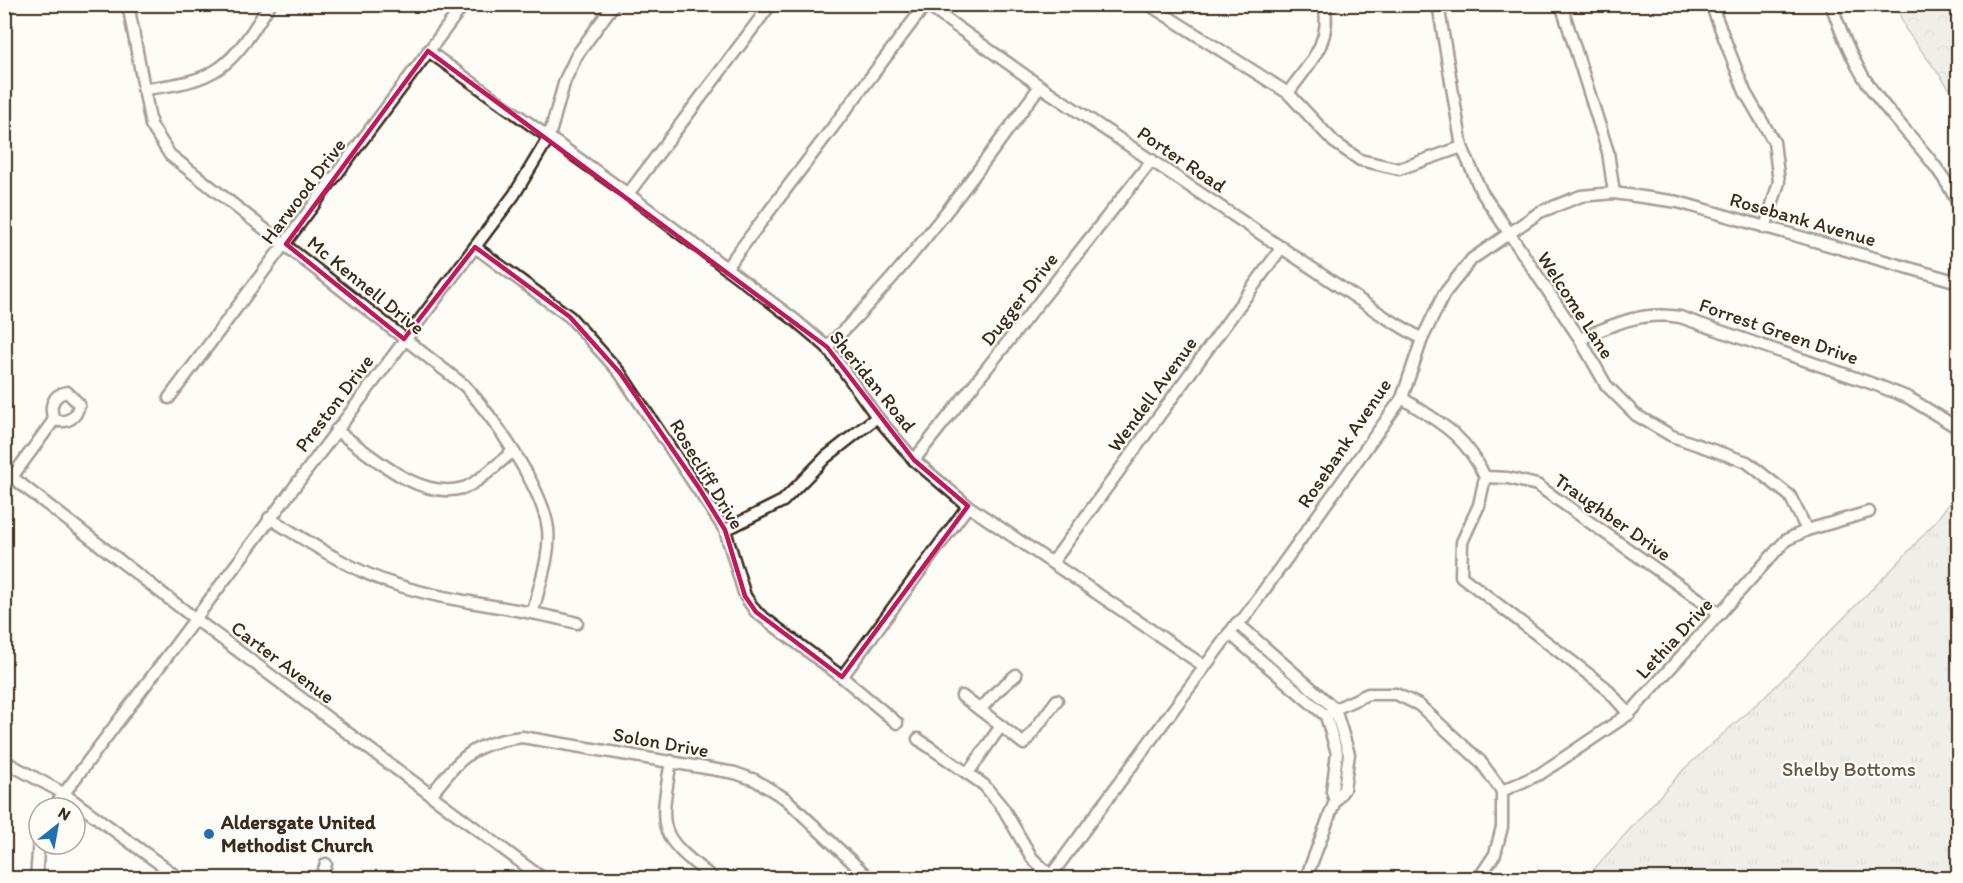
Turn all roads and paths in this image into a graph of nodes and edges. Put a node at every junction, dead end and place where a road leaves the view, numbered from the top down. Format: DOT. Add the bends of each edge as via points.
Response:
graph roads {
  1 [pos="9,4"];
  2 [pos="128,4"];
  3 [pos="270,4"];
  4 [pos="464,4"];
  5 [pos="614,4"];
  6 [pos="771,4"];
  7 [pos="1148,4"];
  8 [pos="1324,4"];
  9 [pos="1438,4"];
  10 [pos="1561,4"];
  11 [pos="1711,4"];
  12 [pos="1831,4"];
  13 [pos="925,5"];
  14 [pos="4,14"];
  15 [pos="428,51"];
  16 [pos="1040,86"];
  17 [pos="143,89"];
  18 [pos="1288,93"];
  19 [pos="549,137"];
  20 [pos="1462,147"];
  21 [pos="1152,160"];
  22 [pos="1614,193"];
  23 [pos="628,194"];
  24 [pos="1959,204"];
  25 [pos="1765,228"];
  26 [pos="1508,232"];
  27 [pos="286,244"];
  28 [pos="476,247"];
  29 [pos="1282,247"];
  30 [pos="727,267"];
  31 [pos="1959,268"];
  32 [pos="1957,282"];
  33 [pos="404,339"];
  34 [pos="1422,339"];
  35 [pos="1580,339"];
  36 [pos="827,347"];
  37 [pos="169,398"];
  38 [pos="1402,398"];
  39 [pos="877,417"];
  40 [pos="54,420"];
  41 [pos="1959,428"];
  42 [pos="336,430"];
  43 [pos="512,452"];
  44 [pos="914,460"];
  45 [pos="8,474"];
  46 [pos="1485,477"];
  47 [pos="968,506"];
  48 [pos="1869,512"];
  49 [pos="269,518"];
  50 [pos="725,530"];
  51 [pos="1807,530"];
  52 [pos="1052,563"];
  53 [pos="533,611"];
  54 [pos="1720,614"];
  55 [pos="194,618"];
  56 [pos="577,623"];
  57 [pos="1237,623"];
  58 [pos="1229,633"];
  59 [pos="1204,666"];
  60 [pos="1016,675"];
  61 [pos="842,677"];
  62 [pos="962,696"];
  63 [pos="1056,700"];
  64 [pos="980,710"];
  65 [pos="1331,713"];
  66 [pos="1629,714"];
  67 [pos="897,723"];
  68 [pos="1002,726"];
  69 [pos="918,739"];
  70 [pos="4,761"];
  71 [pos="671,762"];
  72 [pos="968,773"];
  73 [pos="1502,792"];
  74 [pos="63,793"];
  75 [pos="431,795"];
  76 [pos="61,796"];
  77 [pos="38,856"];
  78 [pos="326,864"];
  79 [pos="1051,878"];
  80 [pos="36,879"];
  81 [pos="179,879"];
  82 [pos="321,879"];
  83 [pos="542,879"];
  84 [pos="713,879"];
  85 [pos="869,879"];
  86 [pos="1306,879"];
  87 [pos="1479,879"];
  1 -- 14 [label="street"];
  2 -- 17 [label="street, Mc Kennell Drive"];
  3 -- 17 [label="street" via="253,32 224,66 204,78"];
  4 -- 15 [label="street, Harwood Drive"];
  5 -- 19 [label="street, Preston Drive" via="577,55 565,80"];
  6 -- 23 [label="street"];
  7 -- 18 [label="street"];
  8 -- 18 [label="street" via="1322,47"];
  9 -- 20 [label="street, Welcome Lane"];
  10 -- 22 [label="street" via="1608,152"];
  11 -- 25 [label="street" via="1745,92 1774,142 1779,182"];
  12 -- 24 [label="street" via="1857,68 1950,185"];
  13 -- 16 [label="street, Porter Road"];
  13 -- 30 [label="street"];
  15 -- 19 [label="street, Sheridan Road"];
  15 -- 27 [label="street, Harwood Drive"];
  16 -- 21 [label="street, Porter Road"];
  16 -- 36 [label="street" via="872,304"];
  17 -- 27 [label="street, Mc Kennell Drive" via="151,125 170,155"];
  18 -- 20 [label="street" via="1334,142 1360,160 1399,169"];
  19 -- 23 [label="street, Sheridan Road"];
  19 -- 28 [label="street, Preston Drive" via="536,163"];
  20 -- 26 [label="street, Welcome Lane" via="1481,191"];
  21 -- 29 [label="street, Porter Road"];
  21 -- 44 [label="street, Dugger Drive"];
  22 -- 25 [label="street, Rosebank Avenue" via="1678,202"];
  22 -- 26 [label="street, Rosebank Avenue" via="1581,196 1559,204"];
  23 -- 30 [label="street, Sheridan Road"];
  25 -- 32 [label="street, Rosebank Avenue"];
  26 -- 34 [label="street, Rosebank Avenue" via="1472,259 1444,294"];
  26 -- 35 [label="street, Welcome Lane"];
  27 -- 33 [label="street, Mc Kennell Drive"];
  27 -- 37 [label="street, Harwood Drive"];
  28 -- 33 [label="street, Preston Drive"];
  28 -- 50 [label="street, Rosecliff Drive" via="570,317 592,340 665,436"];
  29 -- 34 [label="street, Porter Road"];
  29 -- 52 [label="street, Wendell Avenue"];
  30 -- 36 [label="street, Sheridan Road"];
  31 -- 32 [label="street"];
  33 -- 42 [label="street, Preston Drive"];
  33 -- 43 [label="street, Mc Kennell Drive" via="465,386"];
  34 -- 38 [label="street, Rosebank Avenue"];
  35 -- 41 [label="street, Forrest Green Drive" via="1630,318 1680,316 1909,398"];
  35 -- 51 [label="street, Welcome Lane" via="1606,385 1636,414 1672,436 1747,462 1790,496"];
  36 -- 39 [label="street, Sheridan Road"];
  38 -- 46 [label="street" via="1455,432 1474,454"];
  38 -- 57 [label="street, Rosebank Avenue"];
  39 -- 44 [label="street, Sheridan Road"];
  39 -- 50 [label="street" via="826,457 783,501"];
  40 -- 45 [label="street"];
  42 -- 43 [label="street" via="406,480 427,489 464,489"];
  42 -- 49 [label="street, Preston Drive"];
  43 -- 53 [label="street, Mc Kennell Drive" via="533,481 548,529"];
  44 -- 47 [label="street, Sheridan Road"];
  45 -- 55 [label="street, Carter Avenue"];
  46 -- 54 [label="street, Traughber Drive" via="1537,486"];
  46 -- 66 [label="street" via="1479,505 1462,542 1461,576 1605,687"];
  47 -- 52 [label="street, Sheridan Road"];
  47 -- 61 [label="street"];
  48 -- 51 [label="street, Lethia Drive"];
  49 -- 53 [label="street" via="384,581 438,596"];
  49 -- 55 [label="street, Preston Drive"];
  50 -- 61 [label="street, Rosecliff Drive" via="746,596 756,612"];
  51 -- 54 [label="street, Lethia Drive" via="1786,540"];
  52 -- 59 [label="street, Sheridan Road"];
  53 -- 56 [label="street"];
  54 -- 66 [label="street, Lethia Drive"];
  55 -- 74 [label="street, Preston Drive"];
  55 -- 75 [label="street, Carter Avenue"];
  57 -- 58 [label="street, Rosebank Avenue"];
  57 -- 65 [label="street"];
  58 -- 59 [label="street, Rosebank Avenue"];
  58 -- 65 [label="street"];
  59 -- 79 [label="street, Rosebank Avenue"];
  60 -- 64 [label="street"];
  61 -- 67 [label="street, Rosecliff Drive"];
  62 -- 64 [label="street"];
  63 -- 68 [label="street" via="1024,744"];
  64 -- 68 [label="street"];
  65 -- 73 [label="street" via="1368,694 1396,694 1419,705 1480,761"];
  65 -- 86 [label="street" via="1337,753 1332,791 1335,801"];
  66 -- 73 [label="street, Lethia Drive" via="1540,774"];
  68 -- 72 [label="street"];
  69 -- 72 [label="street"];
  70 -- 74 [label="street"];
  71 -- 75 [label="street, Solon Drive" via="522,737 480,747 460,759"];
  71 -- 84 [label="street" via="663,807 666,832 681,853"];
  71 -- 85 [label="street, Solon Drive" via="735,773 776,791"];
  72 -- 79 [label="street" via="1003,808 1032,858"];
  73 -- 87 [label="street" via="1502,827 1496,854"];
  74 -- 76 [label="street, Preston Drive"];
  74 -- 81 [label="street"];
  75 -- 83 [label="street, Carter Avenue"];
  77 -- 80 [label="street"];
  78 -- 82 [label="street"];
}
